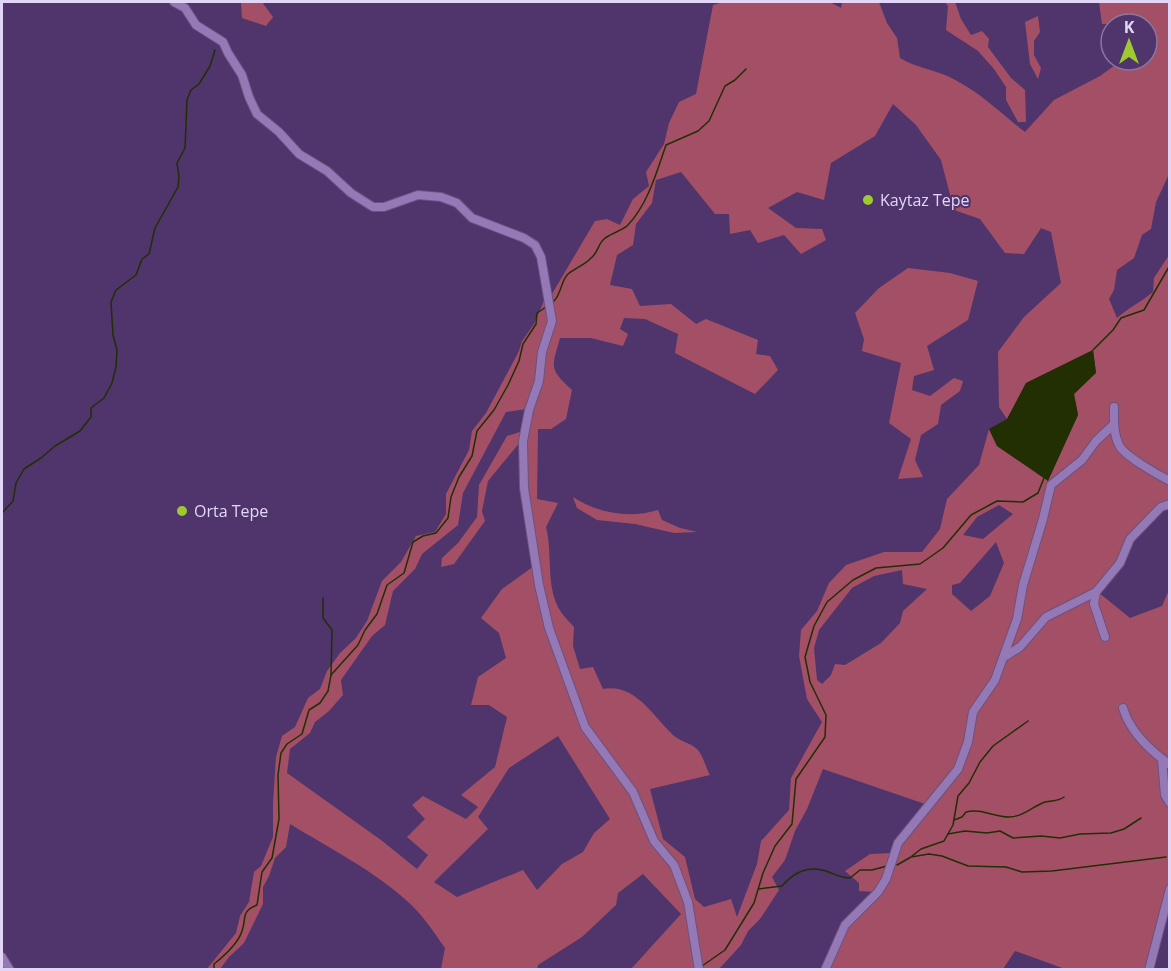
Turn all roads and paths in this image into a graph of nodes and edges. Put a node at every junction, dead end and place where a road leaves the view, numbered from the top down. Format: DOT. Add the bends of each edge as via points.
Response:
graph roads {
  1 [pos="174,2"];
  2 [pos="1114,407"];
  3 [pos="1113,425"];
  4 [pos="1170,481"];
  5 [pos="1170,504"];
  6 [pos="1096,592"];
  7 [pos="1105,637"];
  8 [pos="1004,657"];
  9 [pos="1123,708"];
  10 [pos="1162,759"];
  11 [pos="1170,765"];
  12 [pos="1170,803"];
  13 [pos="1170,889"];
  14 [pos="2,957"];
  15 [pos="10,969"];
  16 [pos="699,969"];
  17 [pos="825,969"];
  18 [pos="1149,969"];
  1 -- 16 [label="street" via="185,8 196,25 223,42 242,75 257,114 299,154 327,171 351,193 373,207 418,195 441,196 472,218 535,245 541,258 552,321 523,441 524,488 539,585 549,628 585,727 633,792 654,841 674,865 688,902"];
  2 -- 3 [label="street"];
  3 -- 4 [label="street" via="1119,447"];
  3 -- 8 [label="street" via="1052,486"];
  5 -- 6 [label="street" via="1161,507 1130,538 1120,563"];
  6 -- 7 [label="street" via="1094,604"];
  6 -- 8 [label="street" via="1046,617 1020,647"];
  8 -- 17 [label="street" via="995,680 974,712 958,769 898,843 886,879 845,925"];
  9 -- 10 [label="street" via="1134,732"];
  10 -- 11 [label="street"];
  10 -- 12 [label="street" via="1165,795"];
  13 -- 18 [label="street"];
  14 -- 15 [label="street"];
}
